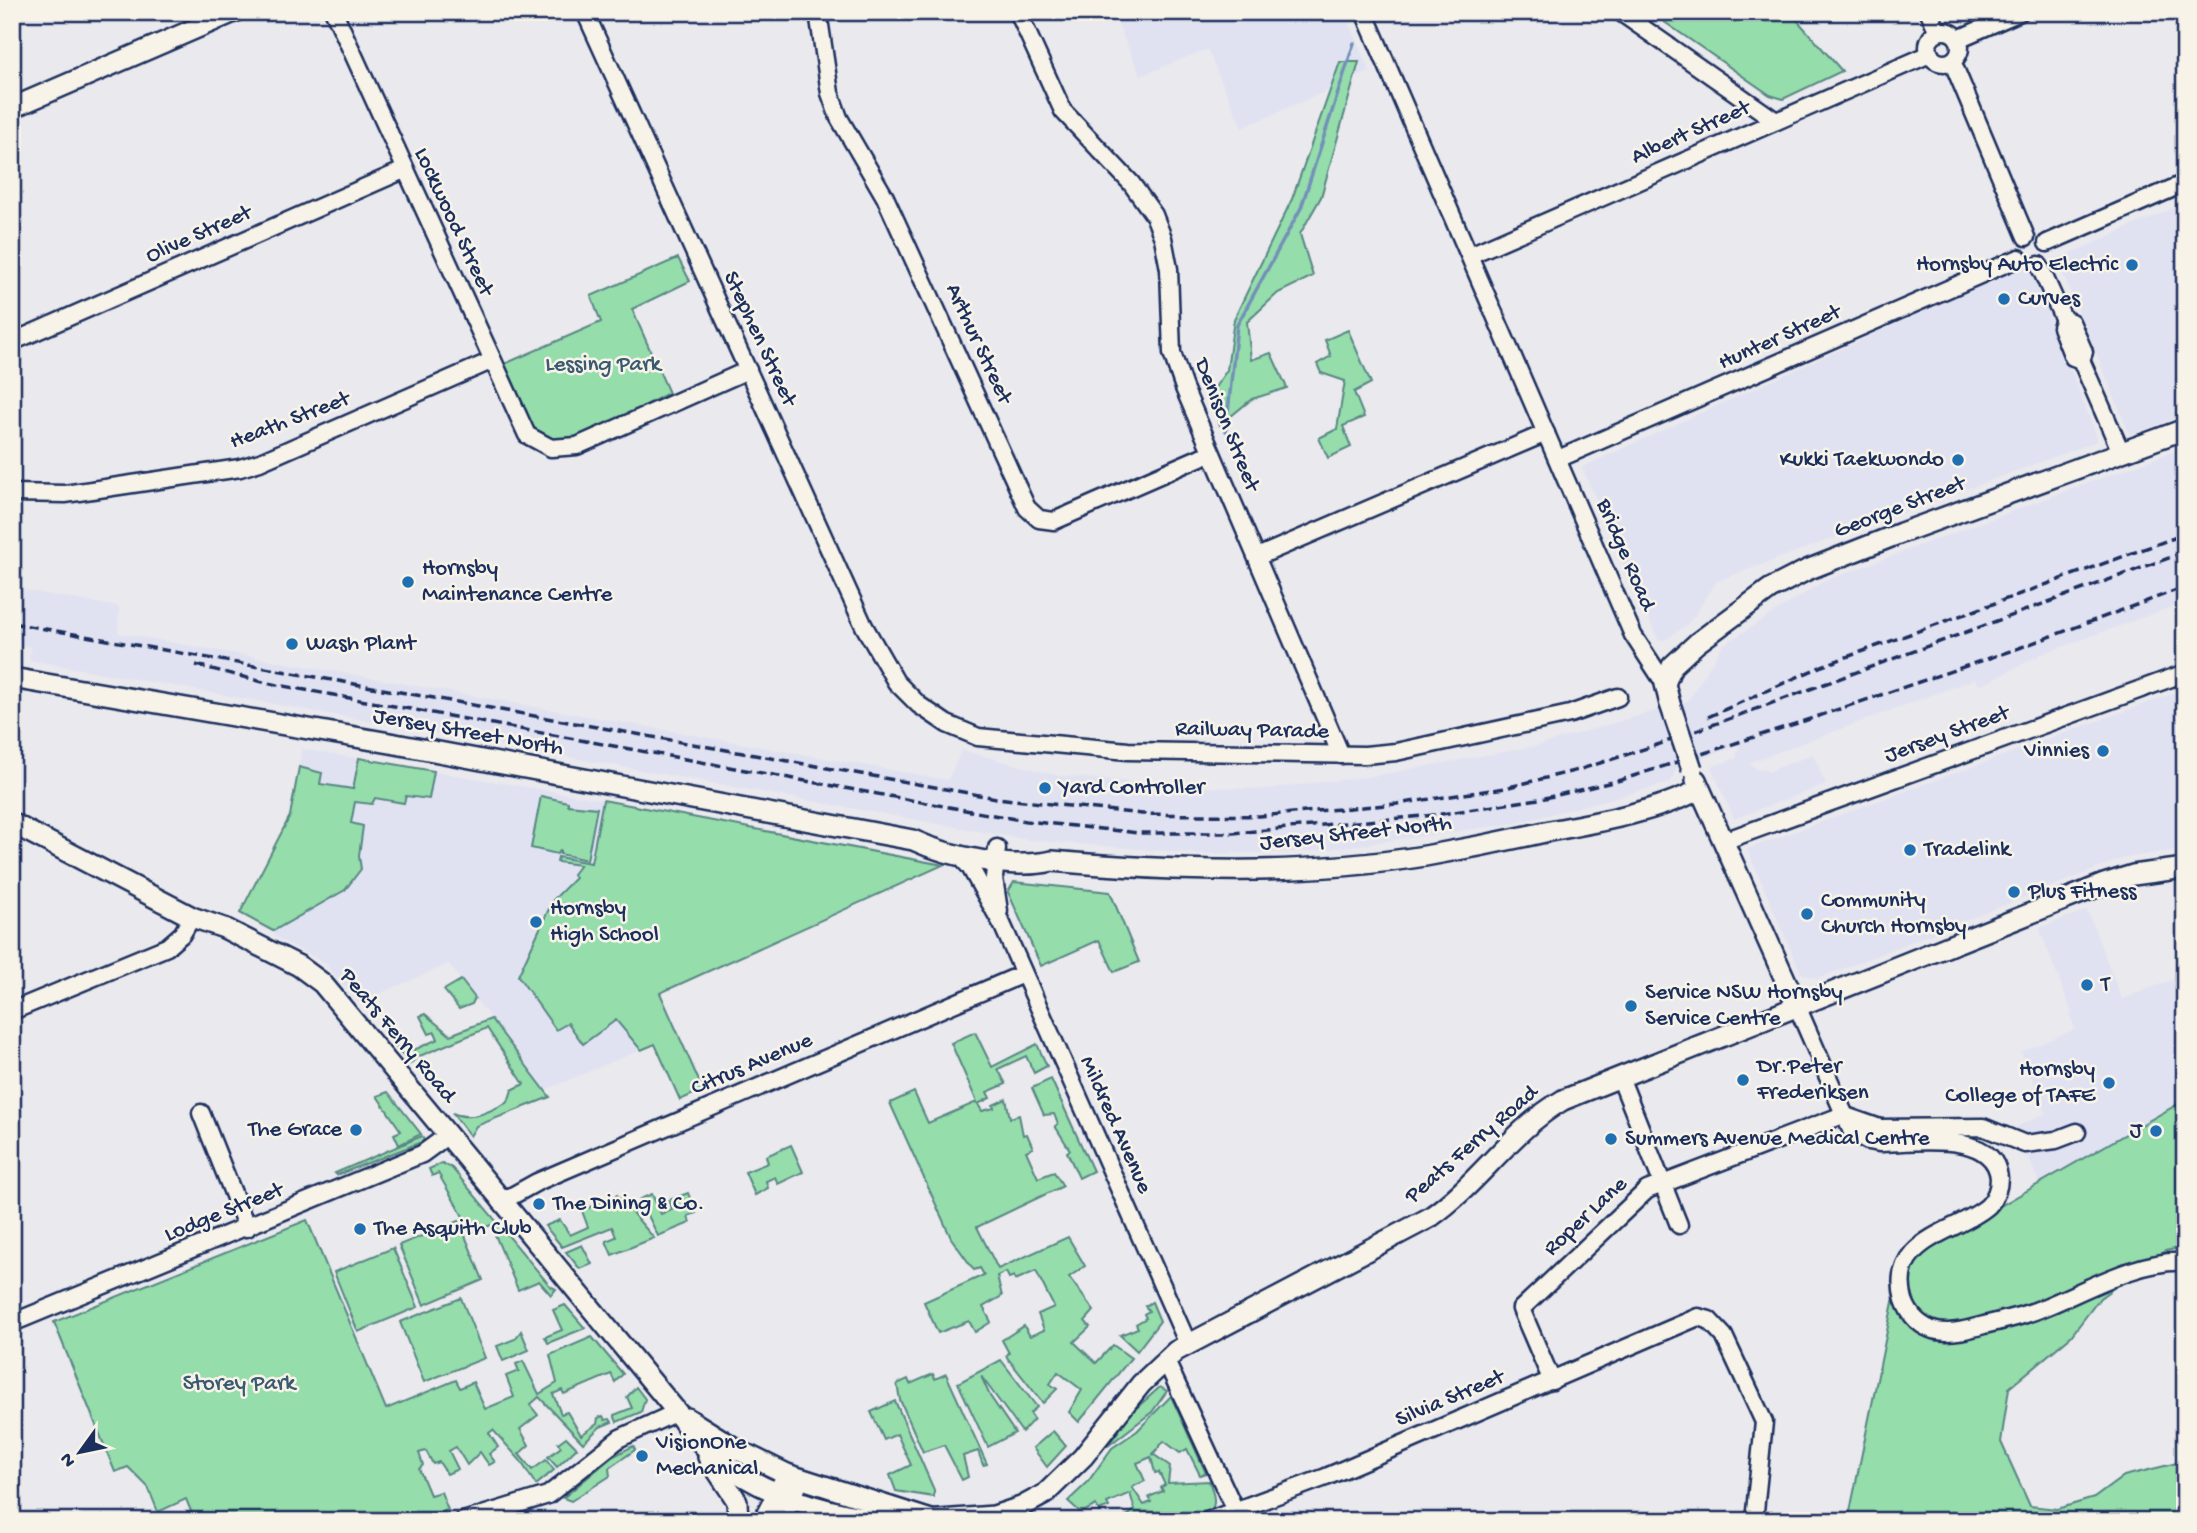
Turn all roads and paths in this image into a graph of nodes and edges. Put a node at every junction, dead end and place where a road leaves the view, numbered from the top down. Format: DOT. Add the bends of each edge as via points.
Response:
graph roads {
  1 [pos="234,12"];
  2 [pos="334,12"];
  3 [pos="585,12"];
  4 [pos="818,12"];
  5 [pos="1018,12"];
  6 [pos="1364,12"];
  7 [pos="1620,12"];
  8 [pos="1929,12"];
  9 [pos="2020,12"];
  10 [pos="1938,32"];
  11 [pos="1958,39"];
  12 [pos="1930,54"];
  13 [pos="1952,61"];
  14 [pos="12,108"];
  15 [pos="1776,121"];
  16 [pos="404,170"];
  17 [pos="2185,183"];
  18 [pos="2026,237"];
  19 [pos="2046,243"];
  20 [pos="1470,255"];
  21 [pos="2020,258"];
  22 [pos="2039,265"];
  23 [pos="12,342"];
  24 [pos="491,361"];
  25 [pos="748,370"];
  26 [pos="2185,429"];
  27 [pos="1546,433"];
  28 [pos="2121,452"];
  29 [pos="1210,453"];
  30 [pos="1558,459"];
  31 [pos="12,493"];
  32 [pos="1257,557"];
  33 [pos="2185,673"];
  34 [pos="12,678"];
  35 [pos="896,682"];
  36 [pos="1665,684"];
  37 [pos="1618,697"];
  38 [pos="1342,755"];
  39 [pos="1699,790"];
  40 [pos="12,823"];
  41 [pos="914,840"];
  42 [pos="1724,841"];
  43 [pos="958,854"];
  44 [pos="997,854"];
  45 [pos="2185,868"];
  46 [pos="192,917"];
  47 [pos="1002,924"];
  48 [pos="1023,974"];
  49 [pos="1797,1006"];
  50 [pos="12,1011"];
  51 [pos="1620,1077"];
  52 [pos="201,1113"];
  53 [pos="1843,1115"];
  54 [pos="2077,1132"];
  55 [pos="444,1139"];
  56 [pos="1662,1184"];
  57 [pos="501,1202"];
  58 [pos="1679,1225"];
  59 [pos="247,1228"];
  60 [pos="2185,1262"];
  61 [pos="12,1323"];
  62 [pos="1188,1344"];
  63 [pos="1166,1361"];
  64 [pos="1552,1381"];
  65 [pos="677,1412"];
  66 [pos="689,1433"];
  67 [pos="794,1476"];
  68 [pos="784,1496"];
  69 [pos="1236,1515"];
  70 [pos="929,1520"];
  71 [pos="463,1521"];
  72 [pos="738,1521"];
  73 [pos="763,1521"];
  74 [pos="780,1521"];
  75 [pos="885,1521"];
  76 [pos="1207,1521"];
  77 [pos="1754,1521"];
  1 -- 14 [label="main road"];
  2 -- 16 [label="street, Lockwood Street"];
  3 -- 25 [label="street, Stephen Street"];
  4 -- 29 [label="street, Arthur Street" via="830,93 839,118 885,197 1027,508 1039,519 1054,521"];
  5 -- 29 [label="street, Denison Street" via="1063,111 1131,183 1154,215 1169,269 1172,353"];
  6 -- 20 [label="street, Bridge Road"];
  7 -- 15 [label="street"];
  8 -- 10 [label="street"];
  9 -- 11 [label="street"];
  10 -- 11 [label="street"];
  10 -- 12 [label="street" via="1929,44"];
  11 -- 13 [label="street" via="1960,49"];
  12 -- 13 [label="street" via="1942,62"];
  12 -- 15 [label="street, Albert Street"];
  13 -- 18 [label="street"];
  15 -- 20 [label="street, Albert Street"];
  16 -- 23 [label="street, Olive Street"];
  16 -- 24 [label="street, Lockwood Street"];
  17 -- 19 [label="street"];
  18 -- 19 [label="street" via="2039,237"];
  18 -- 21 [label="street" via="2019,244"];
  19 -- 22 [label="street" via="2047,258"];
  20 -- 27 [label="street, Bridge Road"];
  21 -- 22 [label="street" via="2026,264"];
  21 -- 30 [label="street, Hunter Street"];
  22 -- 28 [label="street" via="2064,320 2061,327 2073,357 2081,360"];
  24 -- 25 [label="street, Lockwood Street" via="527,435 540,445 563,449"];
  24 -- 31 [label="street, Heath Street" via="240,468 65,494"];
  25 -- 35 [label="street, Stephen Street" via="859,617"];
  26 -- 28 [label="main road, George Street"];
  27 -- 30 [label="street, Bridge Road"];
  27 -- 32 [label="street"];
  28 -- 36 [label="main road, George Street" via="1807,570 1770,589 1696,643 1672,666"];
  29 -- 32 [label="street, Denison Street"];
  30 -- 36 [label="street, Bridge Road" via="1633,635"];
  32 -- 38 [label="street, Denison Street"];
  33 -- 42 [label="street, Jersey Street"];
  34 -- 41 [label="main road, Jersey Street North"];
  35 -- 38 [label="street, Railway Parade" via="934,717 978,737 1128,751"];
  36 -- 39 [label="main road, Bridge Road, bridge"];
  37 -- 38 [label="street, Railway Parade" via="1570,714 1396,752"];
  39 -- 42 [label="main road, Bridge Road"];
  39 -- 44 [label="main road, Jersey Street North" via="1668,804 1580,825 1406,859 1220,870"];
  40 -- 46 [label="main road, Peats Ferry Road"];
  41 -- 43 [label="main road, Jersey Street North"];
  41 -- 44 [label="main road, Jersey Street North" via="935,838"];
  42 -- 49 [label="main road, Bridge Road"];
  43 -- 44 [label="main road, Jersey Street North"];
  43 -- 47 [label="street, Mildred Avenue"];
  44 -- 47 [label="street, Mildred Avenue" via="995,891"];
  45 -- 49 [label="main road, Peats Ferry Road" via="2116,880"];
  46 -- 50 [label="street" via="167,947"];
  46 -- 55 [label="main road, Peats Ferry Road" via="214,936 312,990"];
  47 -- 48 [label="street, Mildred Avenue"];
  48 -- 57 [label="street, Citrus Avenue" via="549,1176"];
  48 -- 62 [label="street, Mildred Avenue"];
  49 -- 51 [label="main road, Peats Ferry Road"];
  49 -- 53 [label="street, Bridge Road"];
  51 -- 56 [label="street"];
  51 -- 62 [label="main road, Peats Ferry Road" via="1538,1115 1429,1218"];
  52 -- 59 [label="street"];
  53 -- 54 [label="street" via="1880,1128 1983,1128 2020,1143 2056,1140"];
  53 -- 56 [label="street, Roper Lane"];
  53 -- 60 [label="street, Bridge Road" via="1852,1132 1868,1141 1976,1146 1986,1152 1998,1171 1999,1183 1990,1205 1943,1229 1911,1256 1903,1276 1903,1296 1911,1314 1928,1329 1949,1332 2003,1320 2119,1275"];
  55 -- 57 [label="main road, Peats Ferry Road" via="480,1191"];
  55 -- 59 [label="street, Lodge Street" via="422,1154"];
  56 -- 58 [label="street"];
  56 -- 64 [label="street, Roper Lane" via="1647,1190 1521,1309"];
  57 -- 65 [label="main road, Peats Ferry Road"];
  59 -- 61 [label="street, Lodge Street"];
  62 -- 63 [label="main road, Peats Ferry Road"];
  63 -- 69 [label="street"];
  63 -- 70 [label="main road, Peats Ferry Road" via="1045,1494 994,1516"];
  64 -- 69 [label="street, Silvia Street"];
  64 -- 77 [label="street, Silvia Street" via="1698,1317 1709,1320 1724,1336 1764,1422"];
  65 -- 66 [label="main road, Peats Ferry Road"];
  65 -- 67 [label="main road, Peats Ferry Road" via="738,1450"];
  65 -- 71 [label="street" via="620,1438 548,1494"];
  66 -- 68 [label="main road, Peats Ferry Road" via="732,1468"];
  66 -- 72 [label="main road" via="737,1501"];
  67 -- 68 [label="main road"];
  67 -- 70 [label="main road, Peats Ferry Road"];
  68 -- 73 [label="main road"];
  68 -- 74 [label="main road"];
  68 -- 75 [label="main road, Peats Ferry Road" via="841,1514"];
  69 -- 76 [label="street, Silvia Street"];
}
